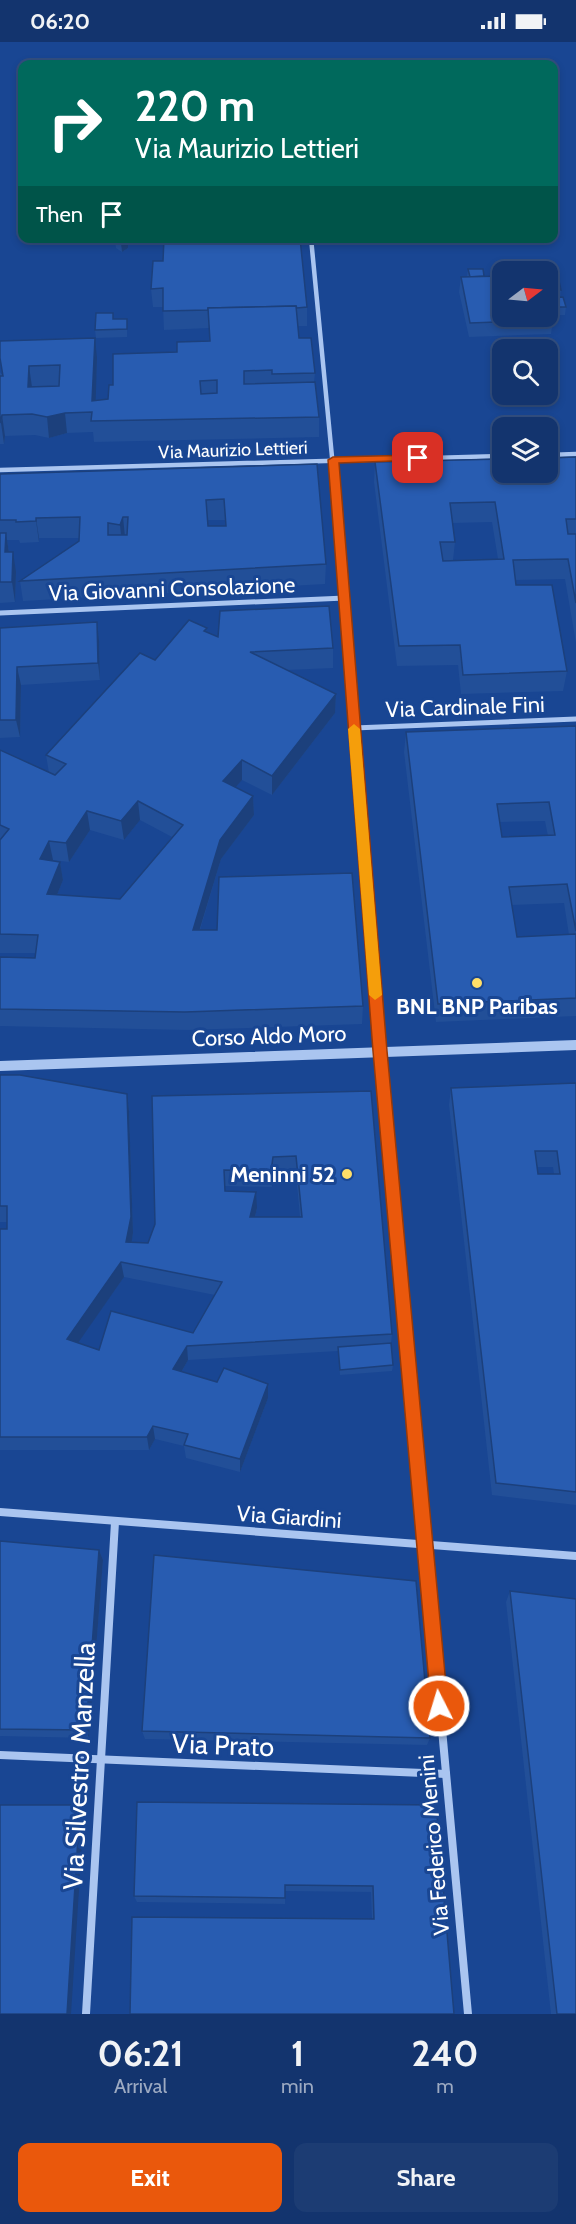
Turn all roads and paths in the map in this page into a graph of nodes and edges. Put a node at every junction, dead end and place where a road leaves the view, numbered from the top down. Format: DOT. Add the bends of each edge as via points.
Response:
graph roads {
  1 [pos="311,243"];
  2 [pos="576,454"];
  3 [pos="558,455"];
  4 [pos="492,456"];
  5 [pos="333,460"];
  6 [pos="0,470"];
  7 [pos="345,598"];
  8 [pos="0,613"];
  9 [pos="576,719"];
  10 [pos="354,728"];
  11 [pos="576,1045"];
  12 [pos="380,1051"];
  13 [pos="0,1066"];
  14 [pos="0,1512"];
  15 [pos="115,1521"];
  16 [pos="424,1545"];
  17 [pos="576,1556"];
  18 [pos="0,1755"];
  19 [pos="99,1761"];
  20 [pos="446,1774"];
  21 [pos="86,2014"];
  22 [pos="468,2014"];
  1 -- 5 [label="street, Via Federico Menini"];
  2 -- 3 [label="street"];
  4 -- 5 [label="street, Via Maurizio Lettieri"];
  5 -- 6 [label="street, Via Maurizio Lettieri"];
  5 -- 7 [label="street, Via Federico Menini"];
  7 -- 8 [label="street, Via Giovanni Consolazione"];
  7 -- 10 [label="street, Via Federico Menini"];
  9 -- 10 [label="street, Via Cardinale Fini"];
  10 -- 12 [label="street, Via Federico Menini"];
  11 -- 12 [label="street, Corso Aldo Moro"];
  12 -- 13 [label="street, Corso Aldo Moro"];
  12 -- 16 [label="street, Via Federico Menini"];
  14 -- 15 [label="street, Via Giardini"];
  15 -- 16 [label="street, Via Giardini"];
  15 -- 19 [label="street, Via Silvestro Manzella"];
  16 -- 17 [label="street, Via Giardini"];
  16 -- 20 [label="street, Via Federico Menini"];
  18 -- 19 [label="street, Via Prato"];
  19 -- 20 [label="street, Via Prato"];
  19 -- 21 [label="street, Via Silvestro Manzella"];
  20 -- 22 [label="street, Via Federico Menini"];
}
